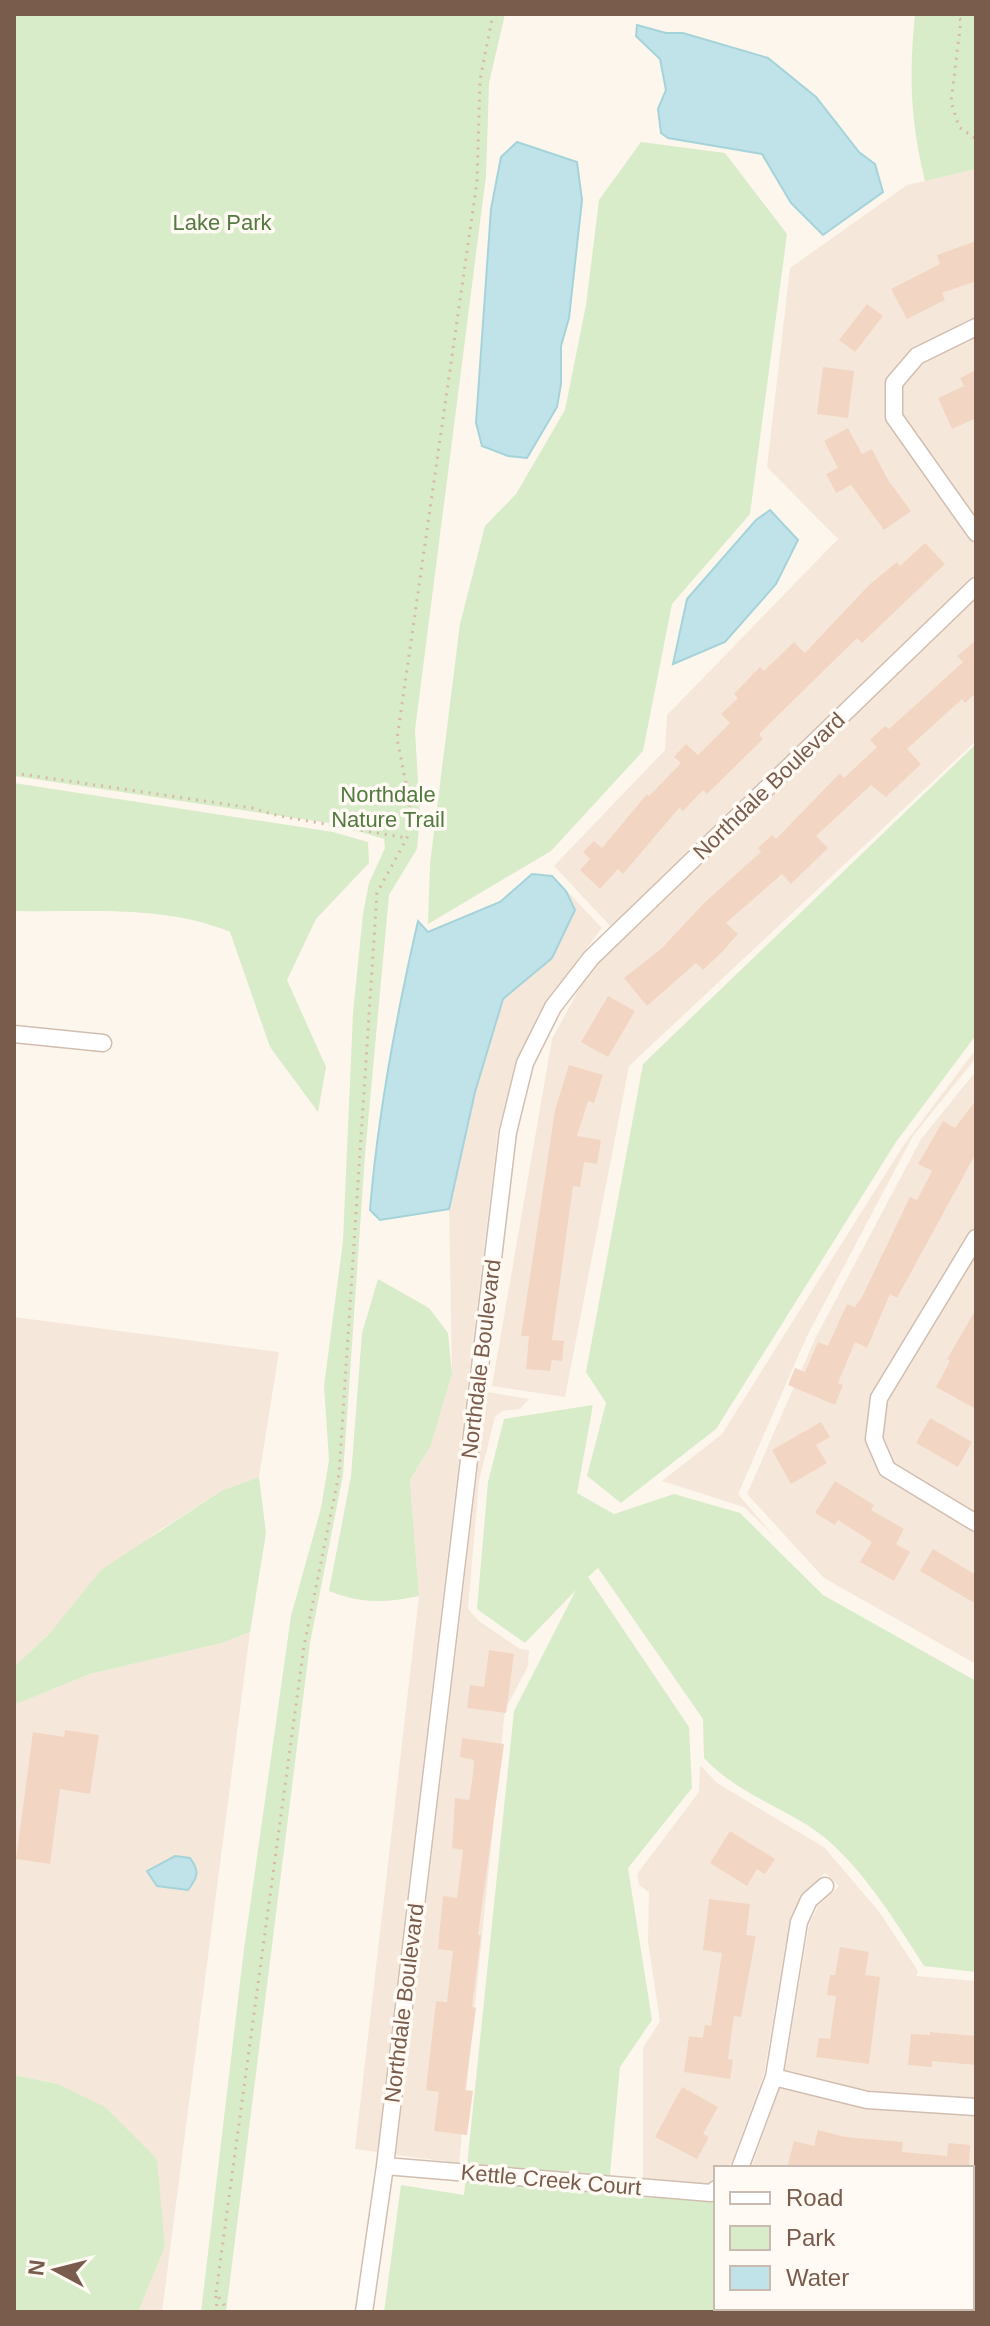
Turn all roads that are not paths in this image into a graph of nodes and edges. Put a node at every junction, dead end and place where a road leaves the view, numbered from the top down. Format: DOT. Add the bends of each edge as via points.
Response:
graph roads {
  1 [pos="976,327"];
  2 [pos="976,533"];
  3 [pos="976,586"];
  4 [pos="14,1034"];
  5 [pos="103,1043"];
  6 [pos="976,1238"];
  7 [pos="976,1523"];
  8 [pos="825,1886"];
  9 [pos="774,2077"];
  10 [pos="976,2107"];
  11 [pos="385,2166"];
  12 [pos="741,2166"];
  13 [pos="714,2191"];
  14 [pos="364,2312"];
  1 -- 2 [label="street" via="917,356 894,383 894,417"];
  3 -- 11 [label="street, Northdale Boulevard" via="591,958 553,1007 525,1063 508,1132"];
  4 -- 5 [label="street"];
  6 -- 7 [label="street" via="879,1398 874,1439 887,1469"];
  8 -- 9 [label="street" via="809,1900 799,1922"];
  9 -- 10 [label="street" via="867,2100"];
  9 -- 12 [label="street"];
  11 -- 13 [label="street, Kettle Creek Court"];
  11 -- 14 [label="street, Northdale Boulevard"];
}
